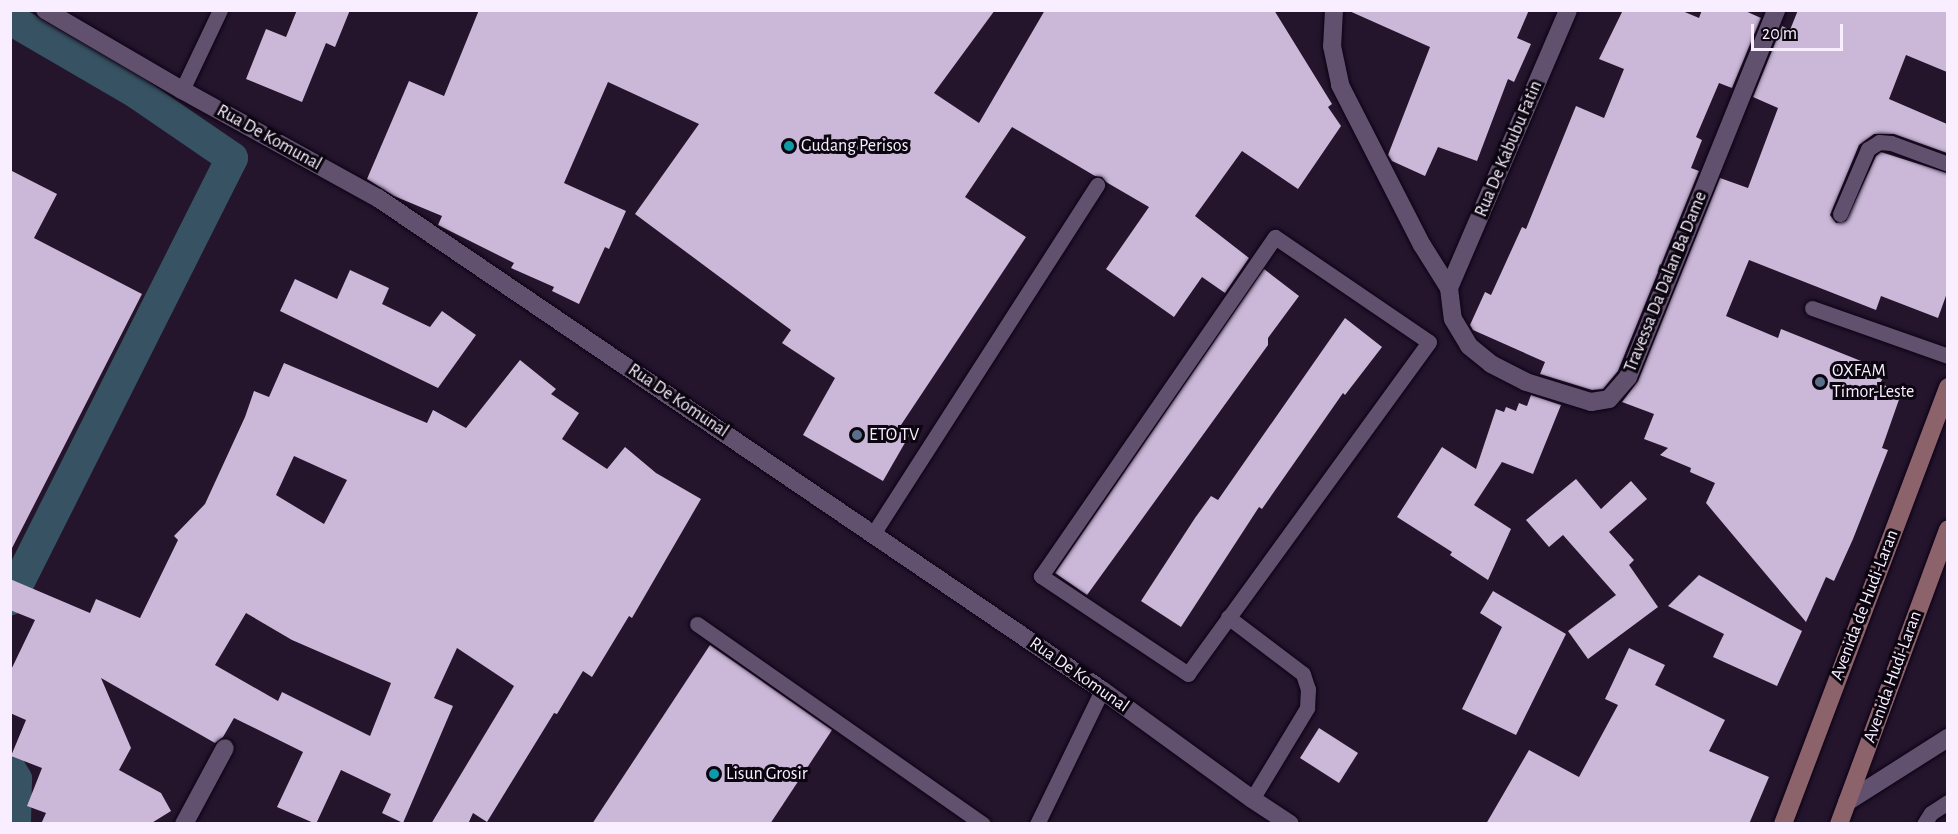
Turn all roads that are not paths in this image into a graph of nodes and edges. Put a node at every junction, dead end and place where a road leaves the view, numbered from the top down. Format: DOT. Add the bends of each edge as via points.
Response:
graph roads {
  1 [pos="45,10"];
  2 [pos="220,10"];
  3 [pos="1334,10"];
  4 [pos="1568,10"];
  5 [pos="1776,10"];
  6 [pos="182,90"];
  7 [pos="1947,164"];
  8 [pos="1097,185"];
  9 [pos="1840,214"];
  10 [pos="1449,288"];
  11 [pos="1812,308"];
  12 [pos="1947,356"];
  13 [pos="1947,387"];
  14 [pos="1947,530"];
  15 [pos="873,534"];
  16 [pos="1228,617"];
  17 [pos="697,624"];
  18 [pos="1102,690"];
  19 [pos="1947,738"];
  20 [pos="225,748"];
  21 [pos="1252,799"];
  22 [pos="1847,802"];
  23 [pos="1947,802"];
  24 [pos="184,824"];
  25 [pos="983,824"];
  26 [pos="1037,824"];
  27 [pos="1290,824"];
  28 [pos="1783,824"];
  29 [pos="1839,824"];
  30 [pos="1924,824"];
  1 -- 6 [label="street, Rua De Komunal"];
  2 -- 6 [label="lane"];
  3 -- 10 [label="street, Travessa Da Dalan Ba Dame" via="1332,46 1340,85 1422,245"];
  4 -- 10 [label="street, Rua De Kabubu Fatin"];
  5 -- 10 [label="street, Travessa Da Dalan Ba Dame" via="1628,376 1609,399 1592,402 1526,382 1491,364 1469,346 1453,319"];
  6 -- 15 [label="street, Rua De Komunal" via="378,198"];
  7 -- 9 [label="lane" via="1879,142 1868,149"];
  8 -- 15 [label="lane"];
  11 -- 12 [label="lane"];
  13 -- 28 [label="main road, Avenida de Hudi-Laran"];
  14 -- 22 [label="main road, Avenida Hudi-Laran"];
  15 -- 18 [label="street, Rua De Komunal"];
  16 -- 16 [label="lane" via="1428,342 1275,237 1041,576 1188,674"];
  16 -- 21 [label="lane" via="1303,674 1308,689 1306,708"];
  17 -- 25 [label="lane"];
  18 -- 21 [label="street, Rua De Komunal"];
  18 -- 26 [label="lane"];
  19 -- 22 [label="street"];
  20 -- 24 [label="street"];
  21 -- 27 [label="street, Rua De Komunal"];
  22 -- 29 [label="main road, Avenida Hudi-Laran"];
  23 -- 30 [label="lane" via="1930,813"];
}
